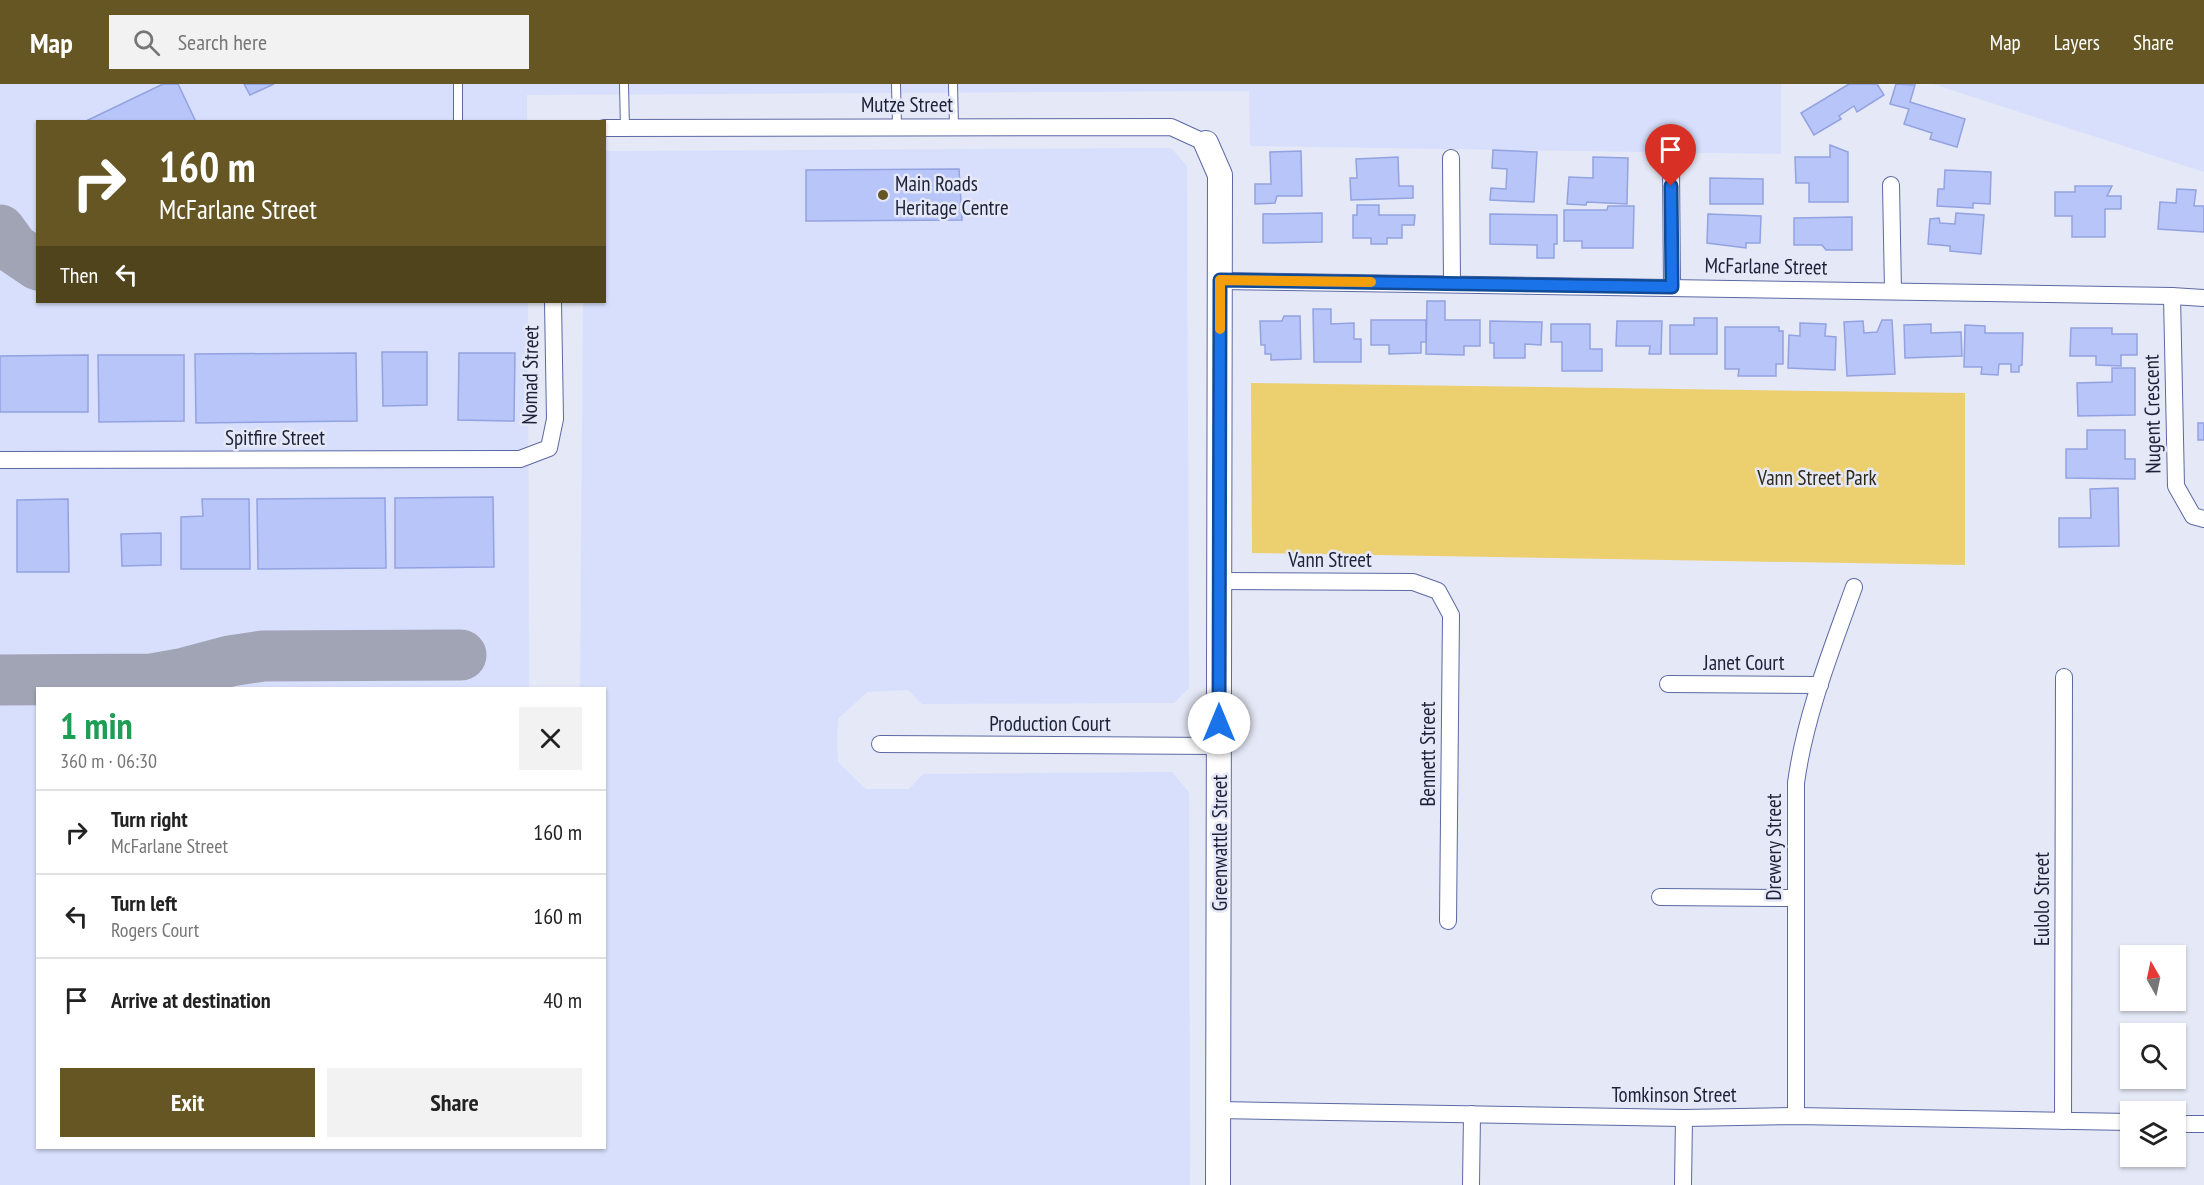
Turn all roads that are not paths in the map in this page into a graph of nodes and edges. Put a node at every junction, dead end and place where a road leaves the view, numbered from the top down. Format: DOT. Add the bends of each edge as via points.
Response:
graph roads {
  1 [pos="458,84"];
  2 [pos="624,84"];
  3 [pos="896,84"];
  4 [pos="953,84"];
  5 [pos="459,120"];
  6 [pos="897,126"];
  7 [pos="954,126"];
  8 [pos="606,129"];
  9 [pos="625,129"];
  10 [pos="1206,143"];
  11 [pos="1451,158"];
  12 [pos="1671,166"];
  13 [pos="1891,185"];
  14 [pos="1220,280"];
  15 [pos="1452,283"];
  16 [pos="1672,287"];
  17 [pos="1893,291"];
  18 [pos="2172,296"];
  19 [pos="2204,298"];
  20 [pos="553,303"];
  21 [pos="549,448"];
  22 [pos="0,460"];
  23 [pos="2204,519"];
  24 [pos="1220,581"];
  25 [pos="1854,587"];
  26 [pos="1438,591"];
  27 [pos="2064,677"];
  28 [pos="1668,684"];
  29 [pos="1820,685"];
  30 [pos="880,744"];
  31 [pos="1219,746"];
  32 [pos="1660,897"];
  33 [pos="1794,898"];
  34 [pos="1448,921"];
  35 [pos="1218,1110"];
  36 [pos="1472,1114"];
  37 [pos="1796,1116"];
  38 [pos="1684,1118"];
  39 [pos="2063,1121"];
  40 [pos="2120,1122"];
  41 [pos="2186,1124"];
  42 [pos="2204,1124"];
  43 [pos="1218,1185"];
  44 [pos="1471,1185"];
  45 [pos="1683,1185"];
  1 -- 5 [label="lane"];
  2 -- 9 [label="lane"];
  3 -- 6 [label="lane"];
  4 -- 7 [label="lane"];
  6 -- 7 [label="street, Mutze Street"];
  6 -- 9 [label="street, Mutze Street"];
  7 -- 10 [label="street, Mutze Street" via="1171,126"];
  8 -- 9 [label="street, Mutze Street"];
  10 -- 14 [label="street, Greenwattle Street" via="1220,175"];
  11 -- 15 [label="street"];
  12 -- 16 [label="street"];
  13 -- 17 [label="street"];
  14 -- 15 [label="street, McFarlane Street"];
  14 -- 24 [label="street, Greenwattle Street"];
  15 -- 16 [label="street, McFarlane Street"];
  16 -- 17 [label="street, McFarlane Street"];
  17 -- 18 [label="street, McFarlane Street"];
  18 -- 19 [label="street, McFarlane Street"];
  18 -- 23 [label="street, Nugent Crescent" via="2176,486 2193,516"];
  20 -- 21 [label="street, Nomad Street" via="555,419"];
  21 -- 22 [label="street, Spitfire Street" via="520,459"];
  24 -- 26 [label="street, Vann Street" via="1413,582"];
  24 -- 31 [label="street, Greenwattle Street"];
  25 -- 29 [label="street, Drewery Street"];
  26 -- 34 [label="street, Bennett Street" via="1451,615"];
  27 -- 39 [label="street, Eulolo Street"];
  28 -- 29 [label="street, Janet Court"];
  29 -- 33 [label="street, Drewery Street" via="1800,751 1796,783"];
  30 -- 31 [label="street, Production Court"];
  31 -- 35 [label="street, Greenwattle Street"];
  32 -- 33 [label="street"];
  33 -- 37 [label="street, Drewery Street"];
  35 -- 36 [label="street, Tomkinson Street"];
  35 -- 43 [label="street, Greenwattle Street"];
  36 -- 38 [label="street, Tomkinson Street"];
  36 -- 44 [label="street"];
  37 -- 38 [label="street, Tomkinson Street"];
  37 -- 39 [label="street, Tomkinson Street"];
  38 -- 45 [label="street"];
  39 -- 40 [label="street, Tomkinson Street"];
  41 -- 42 [label="street"];
}
